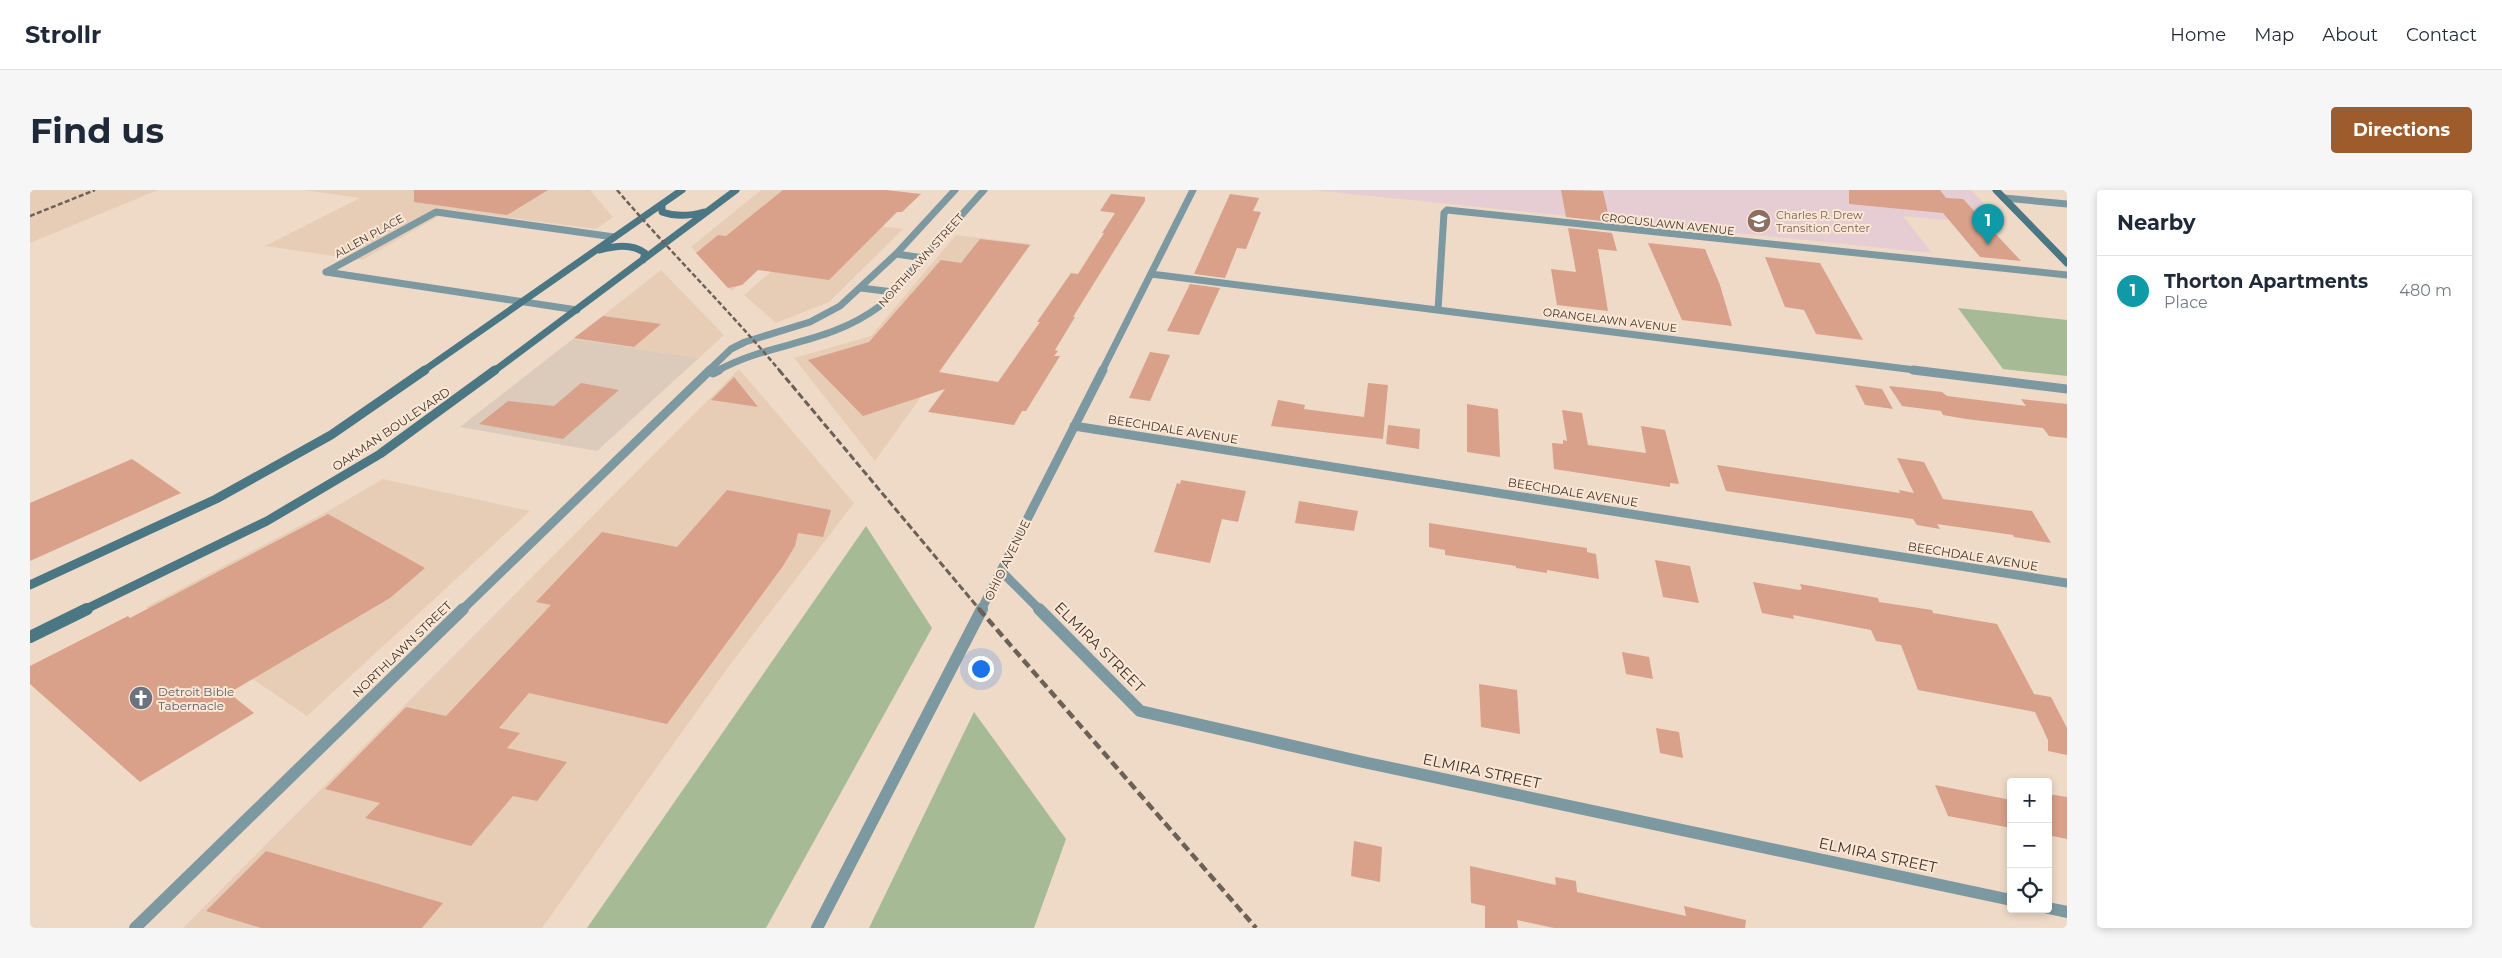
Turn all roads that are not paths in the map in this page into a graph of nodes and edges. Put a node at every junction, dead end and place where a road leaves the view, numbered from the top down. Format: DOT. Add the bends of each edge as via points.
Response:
graph roads {
  1 [pos="682,190"];
  2 [pos="736,190"];
  3 [pos="955,190"];
  4 [pos="984,190"];
  5 [pos="1193,190"];
  6 [pos="1996,190"];
  7 [pos="2004,198"];
  8 [pos="662,204"];
  9 [pos="2067,204"];
  10 [pos="708,211"];
  11 [pos="614,237"];
  12 [pos="593,252"];
  13 [pos="896,254"];
  14 [pos="924,258"];
  15 [pos="643,260"];
  16 [pos="2067,263"];
  17 [pos="1151,274"];
  18 [pos="2067,275"];
  19 [pos="861,288"];
  20 [pos="893,292"];
  21 [pos="523,302"];
  22 [pos="577,310"];
  23 [pos="1438,310"];
  24 [pos="791,329"];
  25 [pos="806,342"];
  26 [pos="2067,389"];
  27 [pos="687,390"];
  28 [pos="1074,426"];
  29 [pos="1001,571"];
  30 [pos="2067,583"];
  31 [pos="30,585"];
  32 [pos="30,637"];
  33 [pos="2007,899"];
  34 [pos="2052,909"];
  35 [pos="2067,912"];
  36 [pos="135,928"];
  37 [pos="818,928"];
  1 -- 8 [label="street"];
  2 -- 10 [label="street, OAKMAN BOULEVARD"];
  3 -- 13 [label="street, NORTHLAWN STREET"];
  4 -- 14 [label="street, NORTHLAWN STREET"];
  5 -- 17 [label="street, OHIO AVENUE"];
  6 -- 7 [label="street"];
  7 -- 9 [label="street"];
  7 -- 16 [label="street"];
  8 -- 10 [label="street" via="662,212 676,216"];
  8 -- 11 [label="street"];
  10 -- 15 [label="street, OAKMAN BOULEVARD"];
  11 -- 12 [label="street"];
  11 -- 21 [label="street, ALLEN PLACE" via="436,212 326,272"];
  12 -- 15 [label="street" via="616,246 631,247 645,254"];
  12 -- 21 [label="street"];
  13 -- 14 [label="street"];
  13 -- 19 [label="street, NORTHLAWN STREET"];
  14 -- 20 [label="street, NORTHLAWN STREET"];
  15 -- 22 [label="street, OAKMAN BOULEVARD"];
  17 -- 23 [label="street, ORANGELAWN AVENUE"];
  17 -- 28 [label="street, OHIO AVENUE"];
  18 -- 23 [label="street, CROCUSLAWN AVENUE" via="1447,210 1444,213"];
  19 -- 20 [label="street"];
  19 -- 24 [label="street, NORTHLAWN STREET" via="830,312"];
  20 -- 25 [label="street, NORTHLAWN STREET" via="862,320"];
  21 -- 22 [label="street, ALLEN PLACE"];
  21 -- 31 [label="street" via="301,454 216,499"];
  22 -- 32 [label="street, OAKMAN BOULEVARD" via="430,419 329,486 267,521"];
  23 -- 26 [label="street, ORANGELAWN AVENUE"];
  24 -- 25 [label="street"];
  24 -- 27 [label="street, NORTHLAWN STREET" via="736,346"];
  25 -- 27 [label="street, NORTHLAWN STREET" via="741,358"];
  27 -- 36 [label="street, NORTHLAWN STREET"];
  28 -- 29 [label="street, OHIO AVENUE"];
  28 -- 30 [label="street, BEECHDALE AVENUE"];
  29 -- 33 [label="street, ELMIRA STREET" via="1140,711"];
  29 -- 37 [label="street, OHIO AVENUE"];
  34 -- 35 [label="street"];
}
